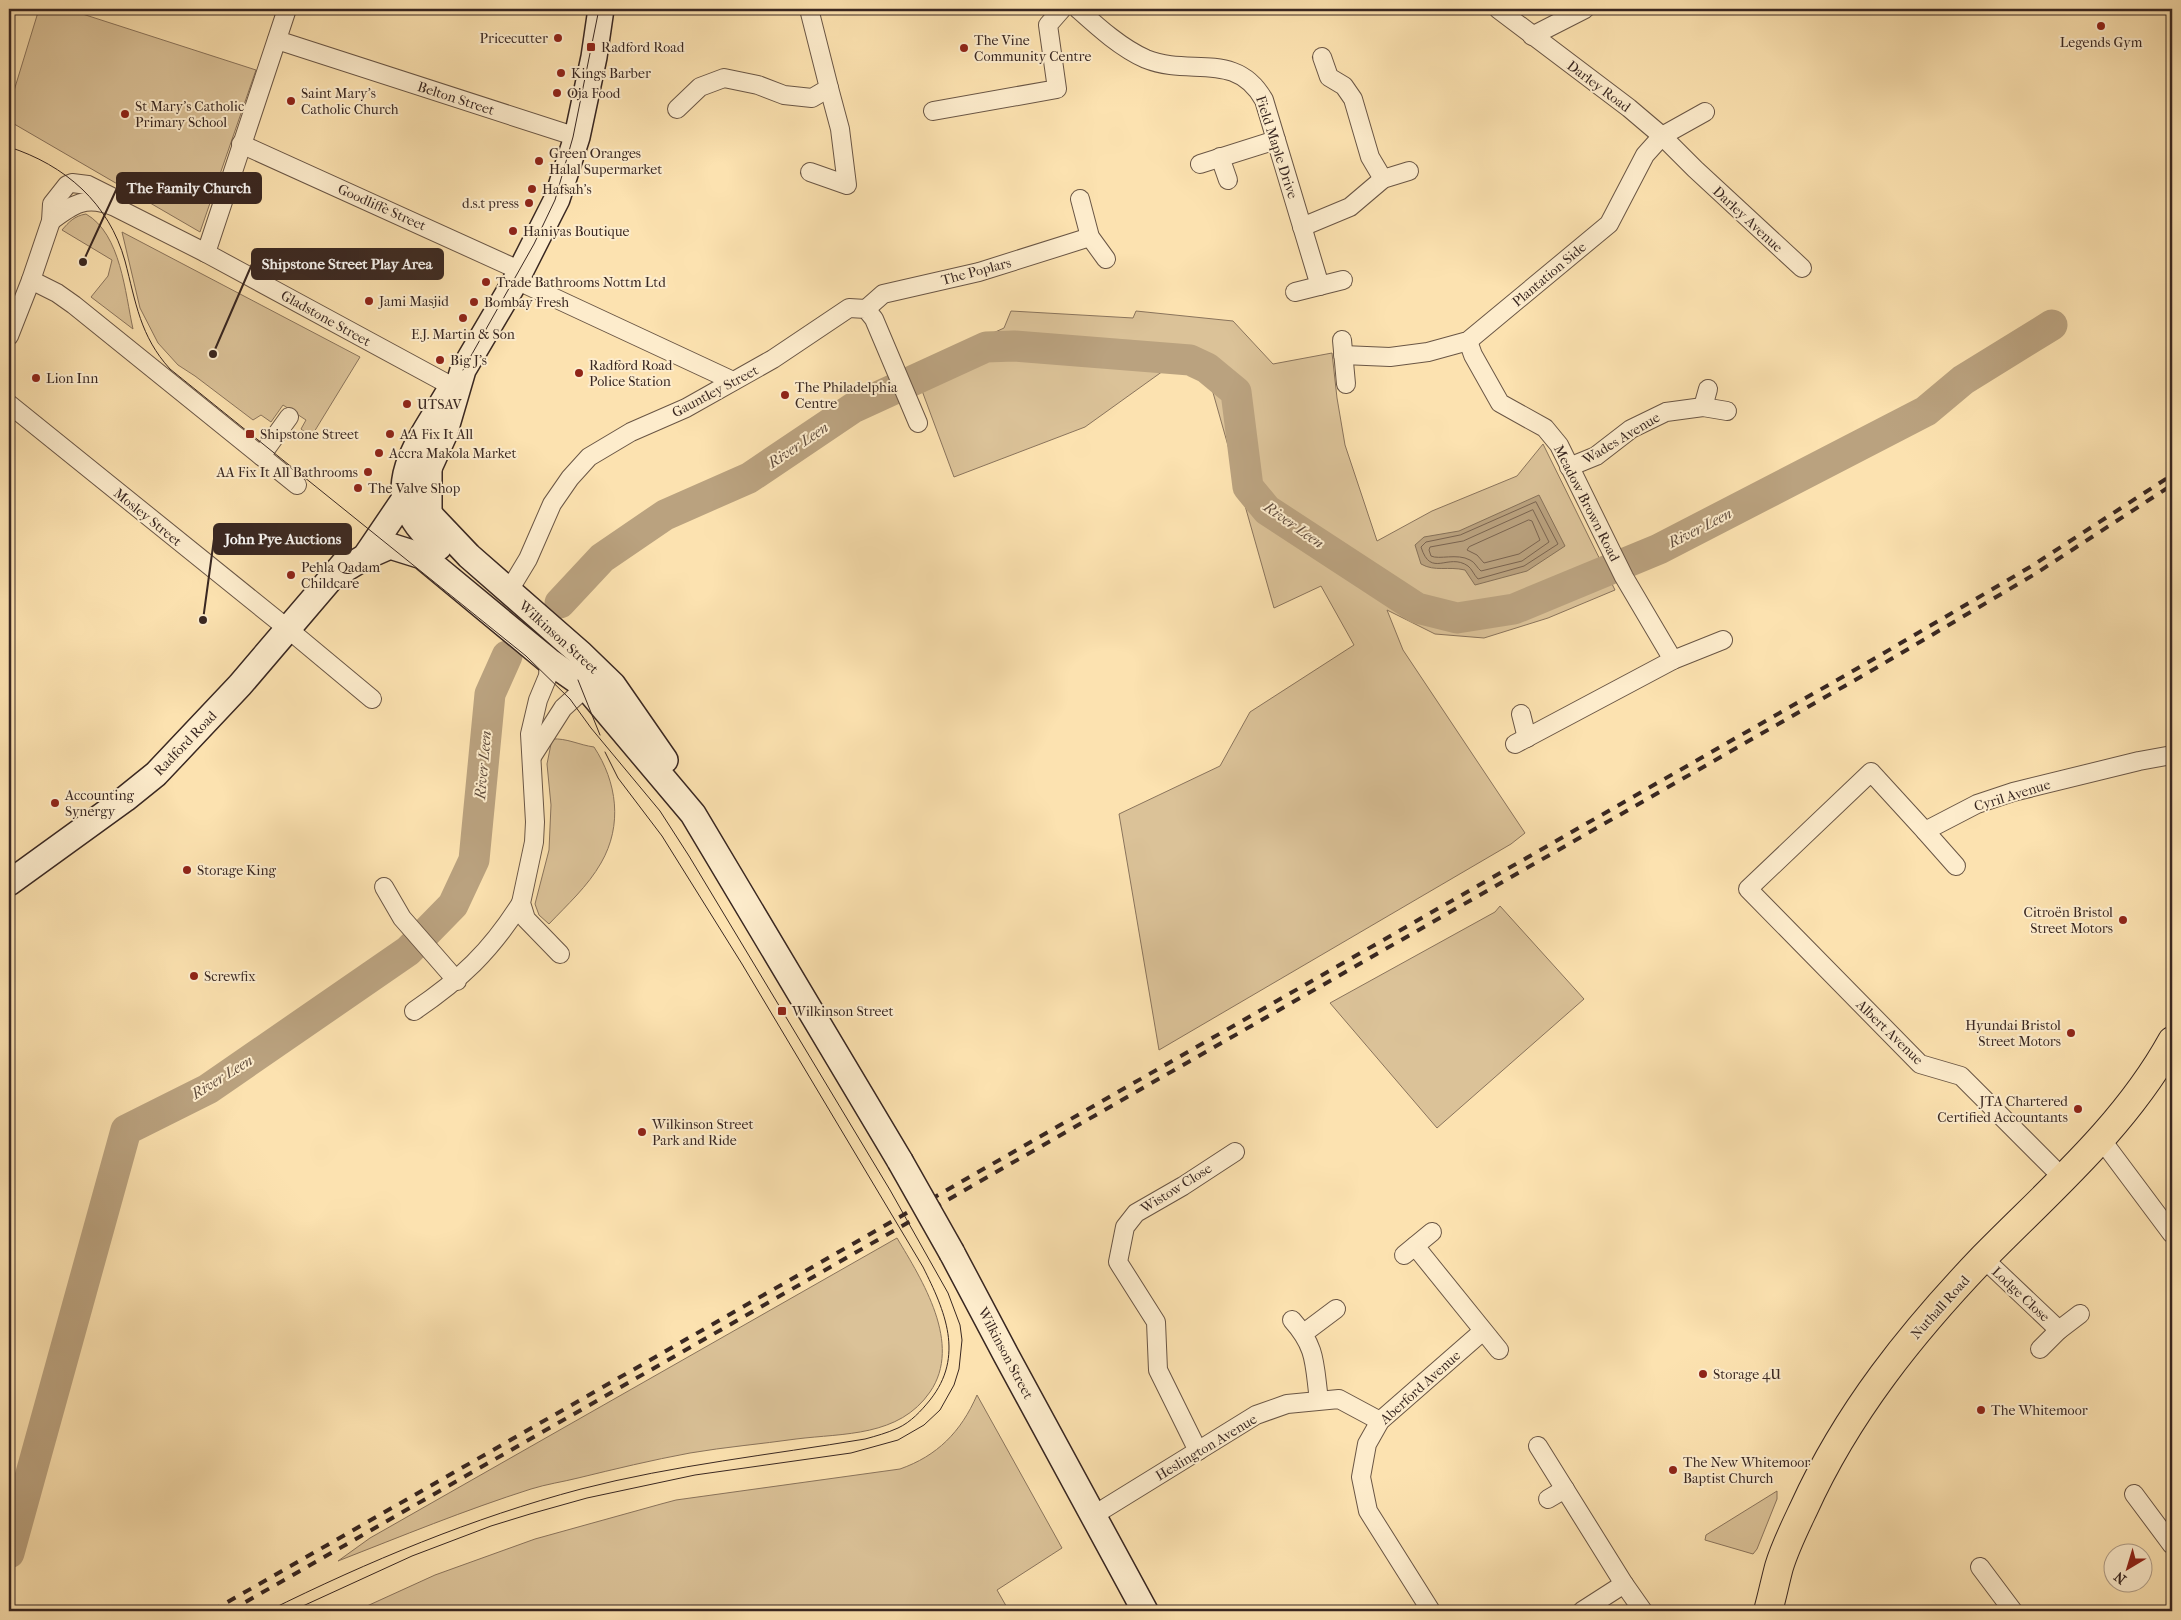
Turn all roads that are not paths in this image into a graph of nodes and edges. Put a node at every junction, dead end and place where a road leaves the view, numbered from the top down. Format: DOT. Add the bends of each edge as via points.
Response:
graph roads {
  1 [pos="287,9"];
  2 [pos="602,9"];
  3 [pos="809,9"];
  4 [pos="1062,9"];
  5 [pos="1078,9"];
  6 [pos="1498,9"];
  7 [pos="1585,9"];
  8 [pos="1532,36"];
  9 [pos="277,40"];
  10 [pos="1322,57"];
  11 [pos="829,88"];
  12 [pos="677,109"];
  13 [pos="933,111"];
  14 [pos="1705,112"];
  15 [pos="1662,136"];
  16 [pos="577,137"];
  17 [pos="1276,140"];
  18 [pos="241,144"];
  19 [pos="1220,157"];
  20 [pos="1200,164"];
  21 [pos="1695,169"];
  22 [pos="1409,171"];
  23 [pos="810,172"];
  24 [pos="1383,179"];
  25 [pos="1228,180"];
  26 [pos="1080,199"];
  27 [pos="142,219"];
  28 [pos="50,221"];
  29 [pos="1302,227"];
  30 [pos="1090,238"];
  31 [pos="206,253"];
  32 [pos="1106,259"];
  33 [pos="1802,268"];
  34 [pos="519,276"];
  35 [pos="31,280"];
  36 [pos="1343,280"];
  37 [pos="1320,286"];
  38 [pos="1295,292"];
  39 [pos="866,309"];
  40 [pos="9,336"];
  41 [pos="1468,340"];
  42 [pos="733,381"];
  43 [pos="457,382"];
  44 [pos="1346,384"];
  45 [pos="1708,389"];
  46 [pos="9,404"];
  47 [pos="1703,407"];
  48 [pos="1727,411"];
  49 [pos="290,417"];
  50 [pos="918,423"];
  51 [pos="261,456"];
  52 [pos="1569,467"];
  53 [pos="417,470"];
  54 [pos="297,485"];
  55 [pos="405,501"];
  56 [pos="379,511"];
  57 [pos="429,512"];
  58 [pos="365,557"];
  59 [pos="335,575"];
  60 [pos="508,592"];
  61 [pos="288,629"];
  62 [pos="1723,640"];
  63 [pos="564,641"];
  64 [pos="1672,660"];
  65 [pos="549,661"];
  66 [pos="582,683"];
  67 [pos="372,699"];
  68 [pos="1521,714"];
  69 [pos="533,755"];
  70 [pos="2172,755"];
  71 [pos="693,814"];
  72 [pos="1925,831"];
  73 [pos="1956,866"];
  74 [pos="9,883"];
  75 [pos="384,887"];
  76 [pos="521,903"];
  77 [pos="560,954"];
  78 [pos="457,981"];
  79 [pos="414,1011"];
  80 [pos="2172,1041"];
  81 [pos="2101,1139"];
  82 [pos="1235,1152"];
  83 [pos="2064,1179"];
  84 [pos="1432,1232"];
  85 [pos="2172,1234"];
  86 [pos="1983,1258"];
  87 [pos="1336,1309"];
  88 [pos="2080,1314"];
  89 [pos="1292,1320"];
  90 [pos="2059,1330"];
  91 [pos="1483,1331"];
  92 [pos="1304,1334"];
  93 [pos="2040,1349"];
  94 [pos="1499,1350"];
  95 [pos="1319,1400"];
  96 [pos="1380,1420"];
  97 [pos="1538,1446"];
  98 [pos="1198,1451"];
  99 [pos="1565,1489"];
  100 [pos="2134,1494"];
  101 [pos="1548,1499"];
  102 [pos="1094,1515"];
  103 [pos="2172,1545"];
  104 [pos="1980,1567"];
  105 [pos="1624,1584"];
  106 [pos="1145,1611"];
  107 [pos="1431,1611"];
  108 [pos="1582,1611"];
  109 [pos="1643,1611"];
  110 [pos="1768,1611"];
  111 [pos="2013,1611"];
  1 -- 9 [label="street"];
  2 -- 16 [label="street, Radford Road"];
  3 -- 11 [label="street"];
  4 -- 13 [label="street" via="1048,25 1057,89"];
  5 -- 17 [label="street, Field Maple Drive" via="1122,44 1146,58 1166,64 1232,71 1244,76 1254,84 1264,100"];
  6 -- 8 [label="street, Darley Road"];
  7 -- 8 [label="street"];
  8 -- 15 [label="street, Darley Road"];
  9 -- 16 [label="street, Belton Street"];
  9 -- 18 [label="street"];
  10 -- 24 [label="street" via="1329,78 1344,86 1353,99 1370,156"];
  11 -- 12 [label="street" via="812,98 784,95 758,85 724,78 700,87"];
  11 -- 23 [label="street" via="840,129 847,185"];
  14 -- 15 [label="street, Plantation Side"];
  15 -- 21 [label="street, Darley Road"];
  15 -- 41 [label="street, Plantation Side" via="1645,155 1609,224"];
  16 -- 34 [label="street, Radford Road" via="557,199"];
  17 -- 19 [label="street"];
  17 -- 29 [label="street, Field Maple Drive"];
  18 -- 31 [label="street"];
  18 -- 34 [label="street, Goodliffe Street"];
  19 -- 20 [label="street"];
  19 -- 25 [label="street"];
  21 -- 33 [label="street, Darley Avenue"];
  22 -- 24 [label="street"];
  24 -- 29 [label="street" via="1350,207"];
  26 -- 30 [label="street"];
  27 -- 28 [label="street, Gladstone Street" via="108,204 94,202 75,204"];
  27 -- 28 [label="street, Gladstone Street" via="119,201 77,182 67,185 56,198"];
  27 -- 31 [label="street, Gladstone Street"];
  28 -- 35 [label="street"];
  29 -- 37 [label="street, Field Maple Drive"];
  30 -- 32 [label="street"];
  30 -- 39 [label="street, The Poplars" via="979,272 883,294"];
  31 -- 43 [label="street, Gladstone Street"];
  34 -- 42 [label="street, Goodliffe Street"];
  34 -- 43 [label="street, Radford Road"];
  35 -- 40 [label="street"];
  35 -- 51 [label="street" via="74,305"];
  36 -- 37 [label="street"];
  37 -- 38 [label="street"];
  39 -- 42 [label="street, Gauntley Street" via="849,308"];
  39 -- 50 [label="street" via="874,319"];
  41 -- 44 [label="street, Plantation Side" via="1428,352 1390,356 1342,348"];
  41 -- 52 [label="street, Meadow Brown Road" via="1500,403 1545,428 1559,445"];
  42 -- 60 [label="street, Gauntley Street" via="686,408 624,435 589,457 552,504 528,559"];
  43 -- 53 [label="street, Radford Road" via="444,435"];
  45 -- 47 [label="street"];
  46 -- 61 [label="street, Mosley Street"];
  47 -- 48 [label="street, Wades Avenue"];
  47 -- 52 [label="street, Wades Avenue" via="1666,412 1631,429 1596,456"];
  49 -- 51 [label="street"];
  51 -- 54 [label="street"];
  52 -- 64 [label="street, Meadow Brown Road" via="1624,577"];
  53 -- 55 [label="street, Radford Road" via="418,479"];
  53 -- 56 [label="street, Radford Road"];
  53 -- 57 [label="street"];
  55 -- 56 [label="street" via="393,502"];
  55 -- 57 [label="street" via="415,502"];
  55 -- 58 [label="street, Radford Road"];
  55 -- 66 [label="street" via="414,522 423,532 528,618 559,650"];
  56 -- 59 [label="street, Radford Road"];
  57 -- 60 [label="street, Wilkinson Street"];
  58 -- 59 [label="street, Radford Road"];
  58 -- 65 [label="street, Wilkinson Street" via="390,546 422,556"];
  59 -- 61 [label="street, Radford Road"];
  60 -- 63 [label="street, Wilkinson Street"];
  61 -- 67 [label="street, Mosley Street"];
  61 -- 74 [label="street, Radford Road" via="156,774"];
  62 -- 64 [label="street"];
  63 -- 66 [label="street" via="590,674"];
  63 -- 71 [label="street, Wilkinson Street" via="613,685 679,781"];
  64 -- 68 [label="street" via="1521,741"];
  65 -- 66 [label="street, Wilkinson Street"];
  65 -- 69 [label="street" via="548,676 530,734"];
  66 -- 69 [label="street"];
  66 -- 71 [label="street, Wilkinson Street"];
  69 -- 76 [label="street" via="534,842"];
  70 -- 72 [label="street, Cyril Avenue" via="2012,792 1977,804"];
  71 -- 102 [label="street, Wilkinson Street, bridge" via="900,1161"];
  72 -- 73 [label="street"];
  72 -- 83 [label="street, Albert Avenue" via="1871,772 1748,889 1920,1064 1961,1076"];
  75 -- 78 [label="street" via="402,918"];
  76 -- 77 [label="street" via="526,919"];
  76 -- 78 [label="street" via="504,929"];
  78 -- 79 [label="street"];
  80 -- 81 [label="main road, Nuthall Road" via="2156,1071"];
  81 -- 83 [label="main road, Nuthall Road"];
  81 -- 85 [label="street"];
  82 -- 98 [label="street, Wistow Close" via="1136,1213 1125,1227 1118,1262 1156,1322 1158,1370"];
  83 -- 86 [label="main road, Nuthall Road"];
  84 -- 91 [label="street" via="1410,1250"];
  86 -- 90 [label="street, Lodge Close"];
  86 -- 110 [label="main road, Nuthall Road" via="1907,1343 1844,1430 1792,1533 1779,1566"];
  87 -- 92 [label="street"];
  88 -- 90 [label="street, Lodge Close"];
  89 -- 92 [label="street"];
  90 -- 93 [label="street, Lodge Close"];
  91 -- 94 [label="street"];
  91 -- 96 [label="street, Aberford Avenue"];
  92 -- 95 [label="street" via="1312,1348"];
  95 -- 96 [label="street, Heslington Avenue" via="1339,1399"];
  95 -- 98 [label="street, Heslington Avenue" via="1287,1404 1256,1415"];
  96 -- 107 [label="street, Aberford Avenue" via="1367,1444 1361,1477 1368,1511"];
  97 -- 99 [label="street"];
  98 -- 102 [label="street, Heslington Avenue"];
  99 -- 101 [label="street"];
  99 -- 105 [label="street"];
  100 -- 103 [label="street"];
  102 -- 106 [label="street, Wilkinson Street"];
  104 -- 111 [label="street"];
  105 -- 108 [label="street"];
  105 -- 109 [label="street"];
}
